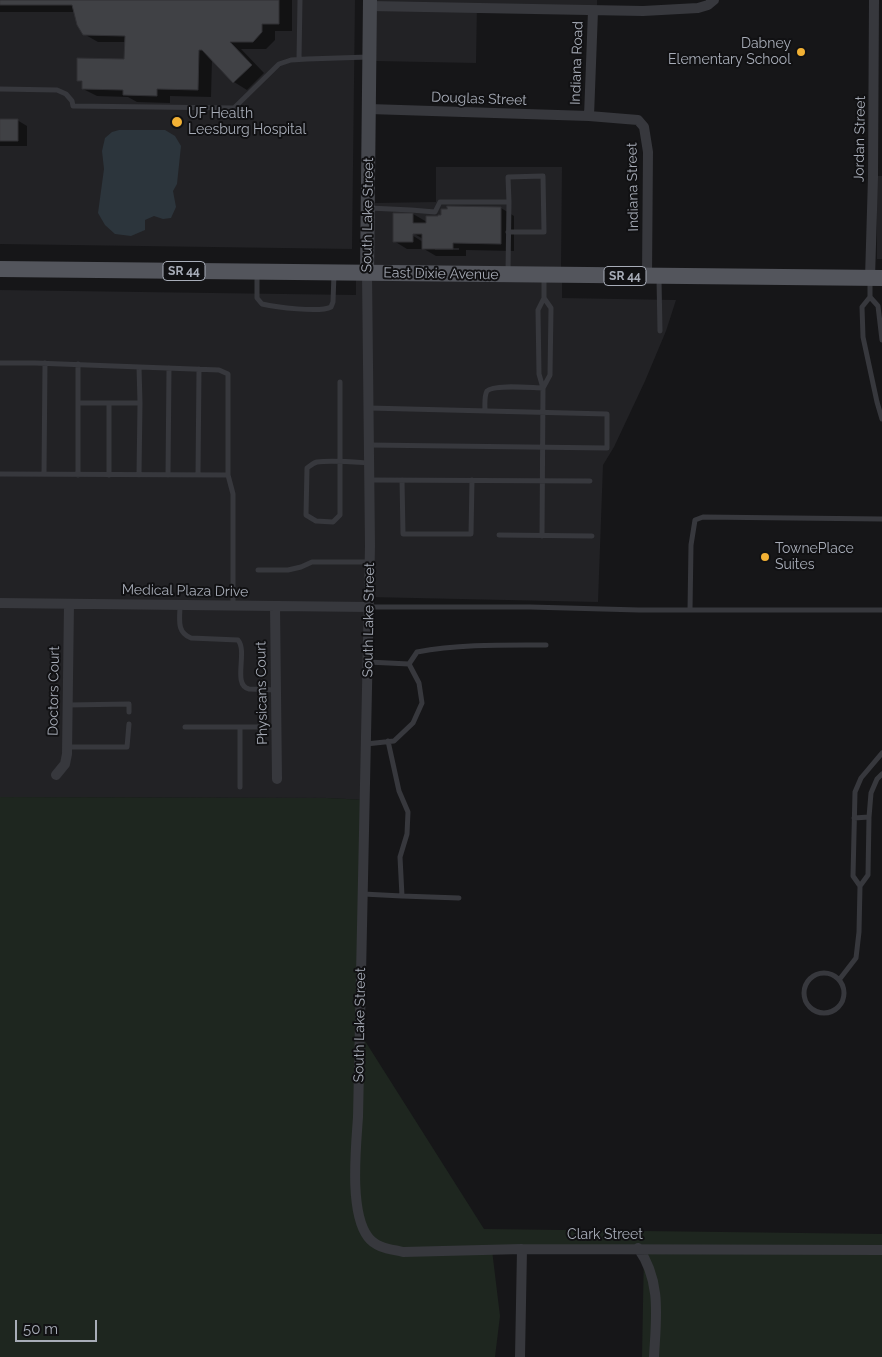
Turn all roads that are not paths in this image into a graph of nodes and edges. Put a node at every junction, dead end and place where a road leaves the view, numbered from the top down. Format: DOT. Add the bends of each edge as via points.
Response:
graph roads {
  1 [pos="300,0"];
  2 [pos="714,0"];
  3 [pos="874,0"];
  4 [pos="370,3"];
  5 [pos="593,11"];
  6 [pos="369,57"];
  7 [pos="298,59"];
  8 [pos="0,90"];
  9 [pos="369,109"];
  10 [pos="589,116"];
  11 [pos="878,177"];
  12 [pos="509,202"];
  13 [pos="368,208"];
  14 [pos="508,232"];
  15 [pos="0,269"];
  16 [pos="257,272"];
  17 [pos="334,273"];
  18 [pos="367,273"];
  19 [pos="508,275"];
  20 [pos="544,275"];
  21 [pos="653,276"];
  22 [pos="876,278"];
  23 [pos="870,297"];
  24 [pos="544,298"];
  25 [pos="660,331"];
  26 [pos="882,340"];
  27 [pos="539,356"];
  28 [pos="550,356"];
  29 [pos="0,363"];
  30 [pos="45,363"];
  31 [pos="78,364"];
  32 [pos="139,367"];
  33 [pos="169,368"];
  34 [pos="199,369"];
  35 [pos="340,382"];
  36 [pos="543,388"];
  37 [pos="879,402"];
  38 [pos="78,403"];
  39 [pos="109,403"];
  40 [pos="140,403"];
  41 [pos="369,408"];
  42 [pos="485,411"];
  43 [pos="543,413"];
  44 [pos="882,419"];
  45 [pos="369,445"];
  46 [pos="543,447"];
  47 [pos="341,462"];
  48 [pos="369,463"];
  49 [pos="0,474"];
  50 [pos="44,474"];
  51 [pos="78,475"];
  52 [pos="109,475"];
  53 [pos="139,475"];
  54 [pos="168,475"];
  55 [pos="198,475"];
  56 [pos="228,476"];
  57 [pos="370,480"];
  58 [pos="402,480"];
  59 [pos="472,480"];
  60 [pos="542,481"];
  61 [pos="590,481"];
  62 [pos="882,519"];
  63 [pos="499,535"];
  64 [pos="542,536"];
  65 [pos="592,536"];
  66 [pos="370,562"];
  67 [pos="258,570"];
  68 [pos="0,603"];
  69 [pos="70,604"];
  70 [pos="180,605"];
  71 [pos="233,606"];
  72 [pos="275,606"];
  73 [pos="369,607"];
  74 [pos="690,610"];
  75 [pos="882,610"];
  76 [pos="546,645"];
  77 [pos="368,662"];
  78 [pos="409,664"];
  79 [pos="276,690"];
  80 [pos="68,705"];
  81 [pos="129,712"];
  82 [pos="129,724"];
  83 [pos="185,727"];
  84 [pos="240,727"];
  85 [pos="276,727"];
  86 [pos="388,741"];
  87 [pos="366,744"];
  88 [pos="67,747"];
  89 [pos="882,753"];
  90 [pos="882,774"];
  91 [pos="56,775"];
  92 [pos="277,779"];
  93 [pos="240,787"];
  94 [pos="869,817"];
  95 [pos="854,818"];
  96 [pos="860,886"];
  97 [pos="362,894"];
  98 [pos="402,896"];
  99 [pos="459,898"];
  100 [pos="839,980"];
  101 [pos="368,1237"];
  102 [pos="638,1248"];
  103 [pos="522,1249"];
  104 [pos="882,1250"];
  105 [pos="520,1357"];
  106 [pos="654,1357"];
  1 -- 7 [label="lane"];
  2 -- 5 [label="street" via="708,6 698,8"];
  3 -- 11 [label="street, Jordan Street"];
  4 -- 5 [label="street"];
  4 -- 6 [label="street, South Lake Street"];
  5 -- 10 [label="street, Indiana Road"];
  6 -- 7 [label="lane"];
  6 -- 9 [label="street, South Lake Street"];
  7 -- 8 [label="lane" via="279,64 234,108 73,106 66,94 56,90"];
  9 -- 10 [label="street, Douglas Street"];
  9 -- 13 [label="street, South Lake Street"];
  10 -- 21 [label="street, Indiana Street" via="638,120 644,127"];
  11 -- 22 [label="street, Jordan Street"];
  12 -- 13 [label="lane" via="440,202 435,212"];
  12 -- 14 [label="lane"];
  12 -- 14 [label="lane" via="508,177 543,176 544,232"];
  13 -- 18 [label="street, South Lake Street"];
  14 -- 19 [label="lane"];
  15 -- 16 [label="main road, East Dixie Avenue / SR 44"];
  16 -- 17 [label="main road, East Dixie Avenue / SR 44"];
  16 -- 17 [label="lane" via="257,298 262,304 315,310 331,307"];
  17 -- 18 [label="main road, East Dixie Avenue / SR 44"];
  18 -- 19 [label="main road, East Dixie Avenue / SR 44"];
  18 -- 41 [label="street, South Lake Street"];
  19 -- 20 [label="main road, East Dixie Avenue / SR 44"];
  20 -- 21 [label="main road, East Dixie Avenue / SR 44"];
  20 -- 24 [label="lane"];
  21 -- 22 [label="main road, East Dixie Avenue / SR 44"];
  21 -- 25 [label="lane"];
  22 -- 23 [label="lane"];
  23 -- 26 [label="lane" via="878,306"];
  23 -- 37 [label="lane" via="862,306 863,337"];
  24 -- 27 [label="lane" via="538,310"];
  24 -- 28 [label="lane" via="551,308"];
  27 -- 28 [label="lane"];
  27 -- 36 [label="lane"];
  28 -- 36 [label="lane" via="550,375"];
  29 -- 30 [label="lane"];
  30 -- 31 [label="lane"];
  30 -- 50 [label="lane"];
  31 -- 32 [label="lane"];
  31 -- 38 [label="lane"];
  32 -- 33 [label="lane"];
  32 -- 40 [label="lane"];
  33 -- 34 [label="lane"];
  33 -- 54 [label="lane"];
  34 -- 55 [label="lane"];
  34 -- 56 [label="lane" via="228,374"];
  35 -- 47 [label="lane"];
  36 -- 42 [label="lane" via="488,390"];
  36 -- 43 [label="lane"];
  37 -- 44 [label="lane"];
  38 -- 39 [label="lane"];
  38 -- 51 [label="lane"];
  39 -- 40 [label="lane"];
  39 -- 52 [label="lane"];
  40 -- 53 [label="lane"];
  41 -- 42 [label="lane"];
  41 -- 45 [label="street, South Lake Street"];
  42 -- 43 [label="lane"];
  43 -- 46 [label="lane"];
  43 -- 46 [label="lane" via="607,414 607,448"];
  45 -- 46 [label="lane"];
  45 -- 48 [label="street, South Lake Street"];
  46 -- 60 [label="lane"];
  47 -- 47 [label="lane" via="315,462 307,468 306,515 316,521 333,522 340,515"];
  47 -- 48 [label="lane"];
  48 -- 57 [label="street, South Lake Street"];
  49 -- 50 [label="lane"];
  50 -- 51 [label="lane"];
  51 -- 52 [label="lane"];
  52 -- 53 [label="lane"];
  53 -- 54 [label="lane"];
  54 -- 55 [label="lane"];
  55 -- 56 [label="lane"];
  56 -- 71 [label="lane" via="233,494"];
  57 -- 58 [label="lane"];
  57 -- 66 [label="street, South Lake Street"];
  58 -- 59 [label="lane"];
  58 -- 59 [label="lane" via="402,534 471,534"];
  59 -- 60 [label="lane"];
  60 -- 61 [label="lane"];
  60 -- 64 [label="lane"];
  62 -- 74 [label="lane" via="702,517 696,520 691,545"];
  63 -- 64 [label="lane"];
  64 -- 65 [label="lane"];
  66 -- 67 [label="lane" via="312,562 288,570"];
  66 -- 73 [label="street, South Lake Street"];
  68 -- 69 [label="street, Medical Plaza Drive"];
  69 -- 70 [label="street, Medical Plaza Drive"];
  69 -- 80 [label="street, Doctors Court"];
  70 -- 71 [label="street, Medical Plaza Drive"];
  70 -- 79 [label="lane" via="180,628 184,636 238,640 242,686 249,690"];
  71 -- 72 [label="street, Medical Plaza Drive"];
  72 -- 73 [label="street, Medical Plaza Drive"];
  72 -- 79 [label="street, Physicans Court"];
  73 -- 74 [label="lane"];
  73 -- 77 [label="street, South Lake Street"];
  74 -- 75 [label="lane"];
  76 -- 78 [label="lane" via="437,648 417,652"];
  77 -- 78 [label="lane"];
  77 -- 87 [label="street, South Lake Street"];
  78 -- 86 [label="lane" via="419,683 422,703 414,723 394,741"];
  79 -- 85 [label="street, Physicans Court"];
  80 -- 81 [label="lane" via="129,704"];
  80 -- 88 [label="street, Doctors Court"];
  82 -- 88 [label="lane" via="128,747"];
  83 -- 84 [label="lane"];
  84 -- 85 [label="lane"];
  84 -- 93 [label="lane"];
  85 -- 92 [label="street, Physicans Court"];
  86 -- 87 [label="lane"];
  86 -- 98 [label="lane" via="399,791 408,812 407,834 400,857"];
  87 -- 97 [label="street, South Lake Street"];
  88 -- 91 [label="street, Doctors Court" via="65,764"];
  89 -- 95 [label="lane" via="861,778 855,792"];
  90 -- 94 [label="lane" via="870,793"];
  94 -- 95 [label="lane"];
  94 -- 96 [label="lane" via="868,875"];
  95 -- 96 [label="lane" via="853,876"];
  96 -- 100 [label="lane" via="856,958"];
  97 -- 98 [label="lane"];
  97 -- 101 [label="street, South Lake Street" via="355,1175 359,1217"];
  98 -- 99 [label="lane"];
  100 -- 100 [label="lane" via="827,973 813,976 805,987 808,1006 825,1014 837,1009 844,992"];
  101 -- 103 [label="street, Clark Street" via="384,1248 403,1252"];
  102 -- 103 [label="street, Clark Street"];
  102 -- 104 [label="street, Clark Street"];
  102 -- 106 [label="street" via="649,1267 656,1295"];
  103 -- 105 [label="street"];
}
